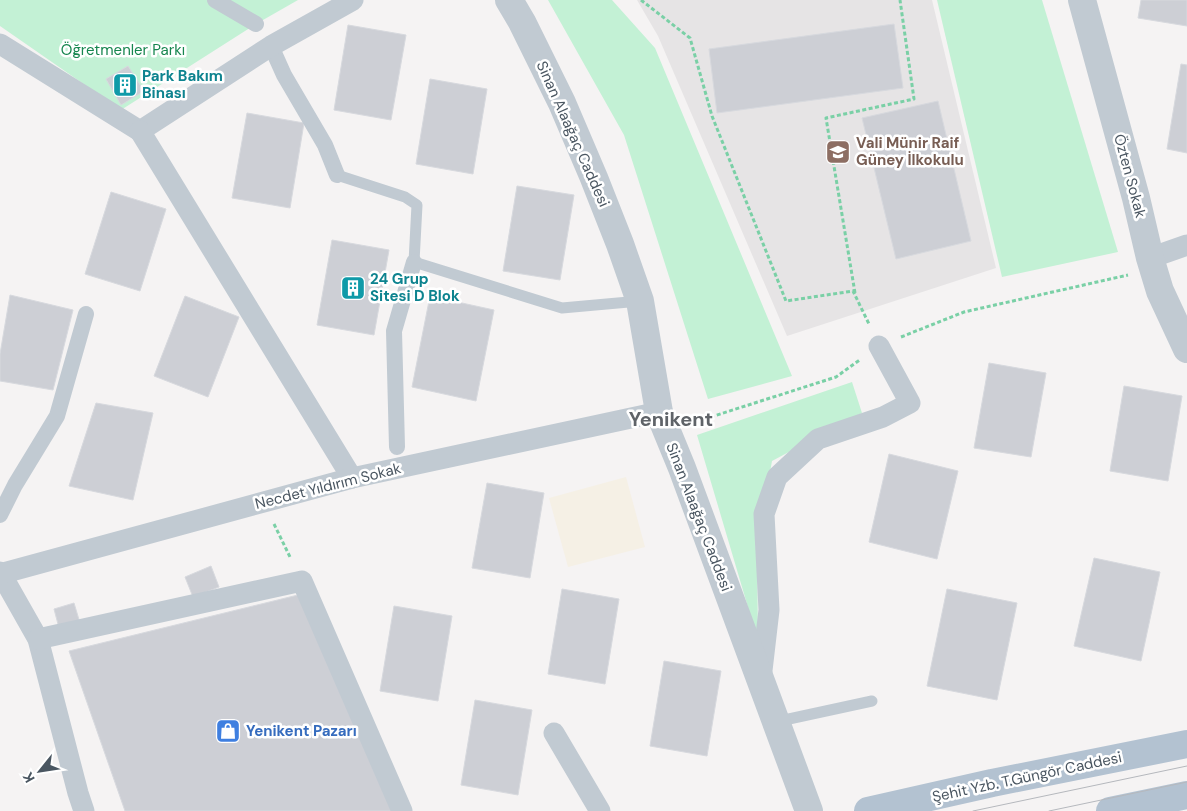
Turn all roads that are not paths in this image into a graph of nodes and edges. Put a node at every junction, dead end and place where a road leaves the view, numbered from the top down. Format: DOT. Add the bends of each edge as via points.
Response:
graph roads {
  1 [pos="215,0"];
  2 [pos="353,0"];
  3 [pos="509,0"];
  4 [pos="1082,0"];
  5 [pos="256,24"];
  6 [pos="0,44"];
  7 [pos="271,46"];
  8 [pos="140,131"];
  9 [pos="337,175"];
  10 [pos="1187,245"];
  11 [pos="414,262"];
  12 [pos="1151,263"];
  13 [pos="640,301"];
  14 [pos="86,314"];
  15 [pos="879,346"];
  16 [pos="1187,349"];
  17 [pos="663,422"];
  18 [pos="397,447"];
  19 [pos="352,478"];
  20 [pos="0,515"];
  21 [pos="0,573"];
  22 [pos="38,639"];
  23 [pos="760,682"];
  24 [pos="872,701"];
  25 [pos="775,722"];
  26 [pos="554,733"];
  27 [pos="1187,744"];
  28 [pos="1187,795"];
  29 [pos="84,811"];
  30 [pos="402,811"];
  31 [pos="600,811"];
  32 [pos="808,811"];
  33 [pos="868,811"];
  34 [pos="1110,811"];
  1 -- 5 [label="street"];
  2 -- 7 [label="street"];
  3 -- 13 [label="street, Sinan Alaağaç Caddesi" via="562,103"];
  4 -- 12 [label="street, Özten Sokak"];
  6 -- 8 [label="street"];
  7 -- 8 [label="street"];
  7 -- 9 [label="street" via="325,145"];
  8 -- 19 [label="street"];
  9 -- 11 [label="lane" via="405,197 417,205"];
  10 -- 12 [label="street"];
  11 -- 13 [label="lane" via="562,308"];
  11 -- 18 [label="street" via="394,331"];
  12 -- 16 [label="street, Özten Sokak" via="1160,292"];
  13 -- 17 [label="street, Sinan Alaağaç Caddesi"];
  14 -- 20 [label="street" via="57,416"];
  15 -- 23 [label="street" via="910,403 883,417 818,439 777,477 764,514 769,610"];
  17 -- 19 [label="street, Necdet Yıldırım Sokak"];
  17 -- 23 [label="street, Sinan Alaağaç Caddesi"];
  19 -- 21 [label="street, Necdet Yıldırım Sokak"];
  21 -- 22 [label="street"];
  22 -- 29 [label="street"];
  22 -- 30 [label="street" via="302,581"];
  23 -- 25 [label="street, Sinan Alaağaç Caddesi"];
  24 -- 25 [label="lane"];
  25 -- 32 [label="street, Sinan Alaağaç Caddesi"];
  26 -- 31 [label="street"];
  27 -- 33 [label="main road, Şehit Yzb. T.Güngör Caddesi"];
  28 -- 34 [label="main road"];
}
